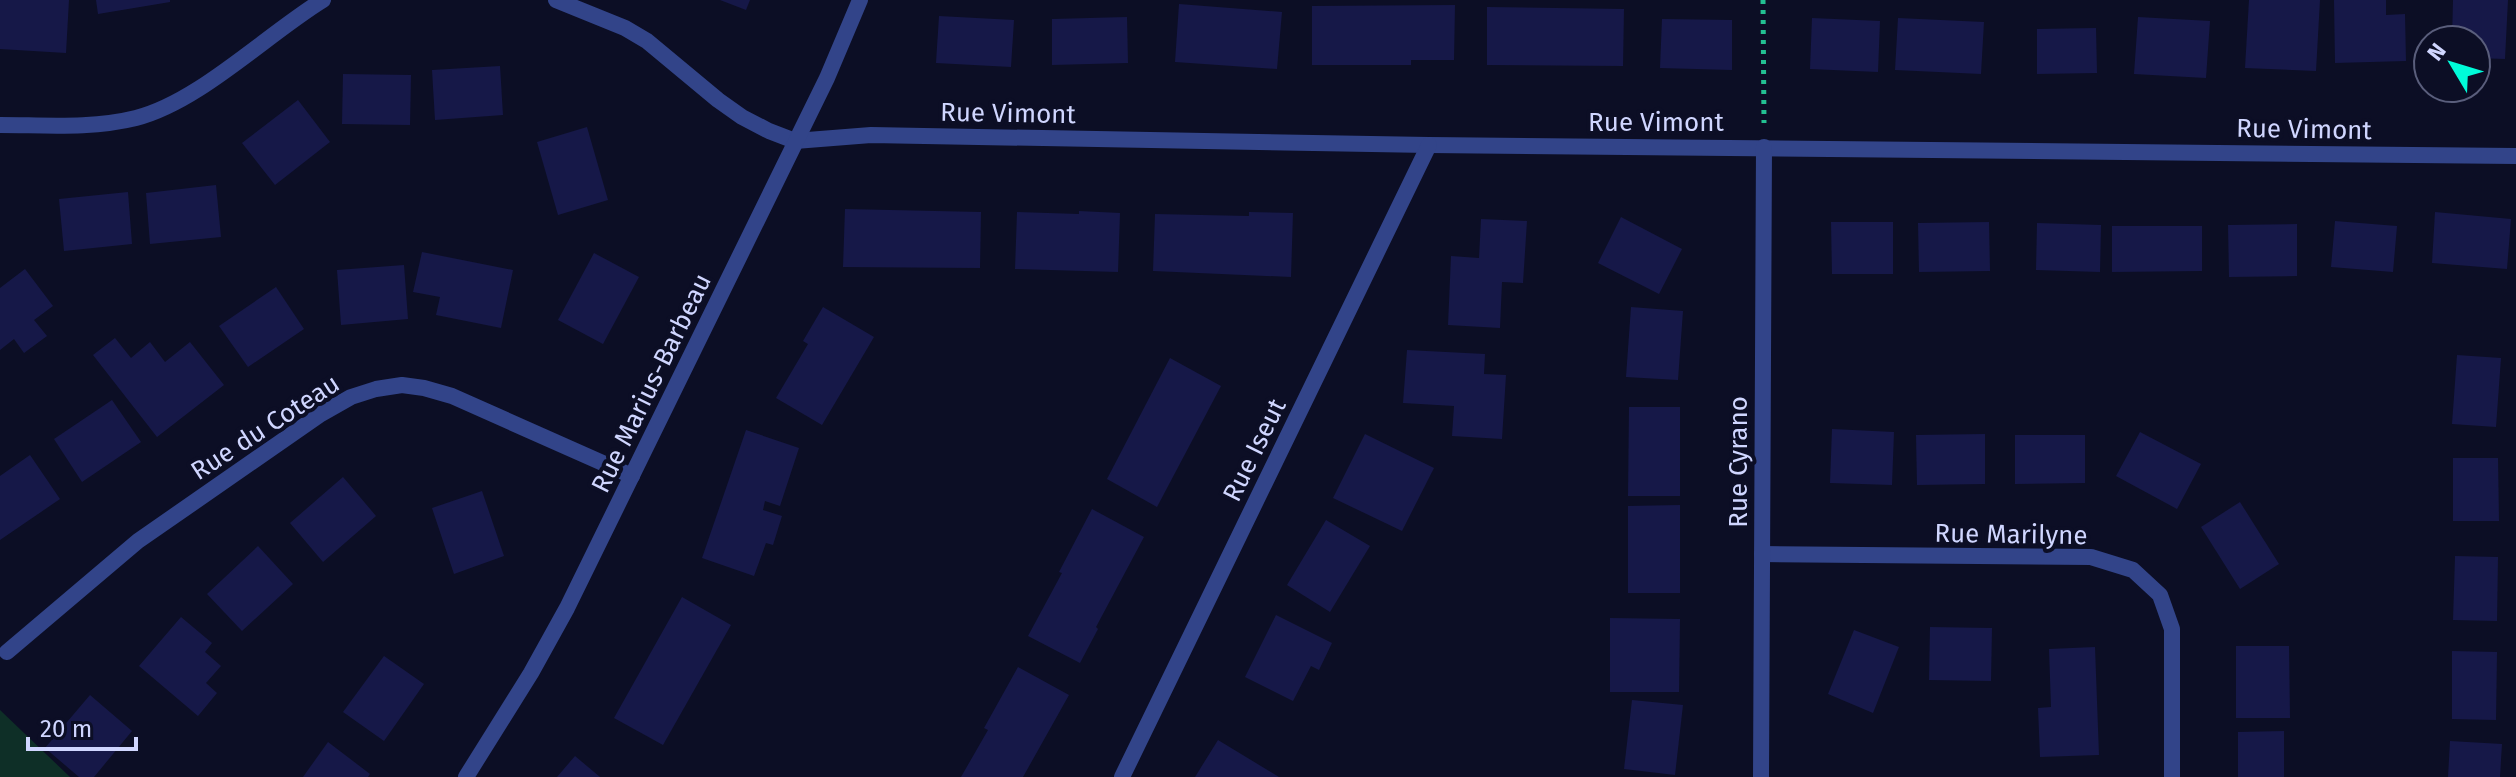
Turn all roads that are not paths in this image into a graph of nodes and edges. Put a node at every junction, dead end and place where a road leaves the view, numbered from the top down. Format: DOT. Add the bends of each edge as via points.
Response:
graph roads {
  1 [pos="323,0"];
  2 [pos="556,0"];
  3 [pos="860,0"];
  4 [pos="0,125"];
  5 [pos="795,141"];
  6 [pos="1429,145"];
  7 [pos="1764,147"];
  8 [pos="2516,156"];
  9 [pos="632,476"];
  10 [pos="1762,554"];
  11 [pos="7,652"];
  12 [pos="466,777"];
  13 [pos="1122,777"];
  14 [pos="1761,777"];
  15 [pos="2172,777"];
  1 -- 4 [label="street" via="171,105 136,118 96,124"];
  2 -- 5 [label="street" via="625,28 742,117"];
  3 -- 5 [label="street, Rue Marius-Barbeau"];
  5 -- 6 [label="street, Rue Vimont" via="871,135"];
  5 -- 9 [label="street, Rue Marius-Barbeau"];
  6 -- 7 [label="street, Rue Vimont"];
  6 -- 13 [label="street, Rue Iseut"];
  7 -- 8 [label="street, Rue Vimont"];
  7 -- 10 [label="street, Rue Cyrano"];
  9 -- 11 [label="street, Rue du Coteau" via="452,396 402,385 376,389 321,414 154,529"];
  9 -- 12 [label="street, Rue Marius-Barbeau" via="567,608"];
  10 -- 14 [label="street, Rue Cyrano"];
  10 -- 15 [label="street, Rue Marilyne" via="2091,557 2133,570 2160,595 2172,629"];
}
